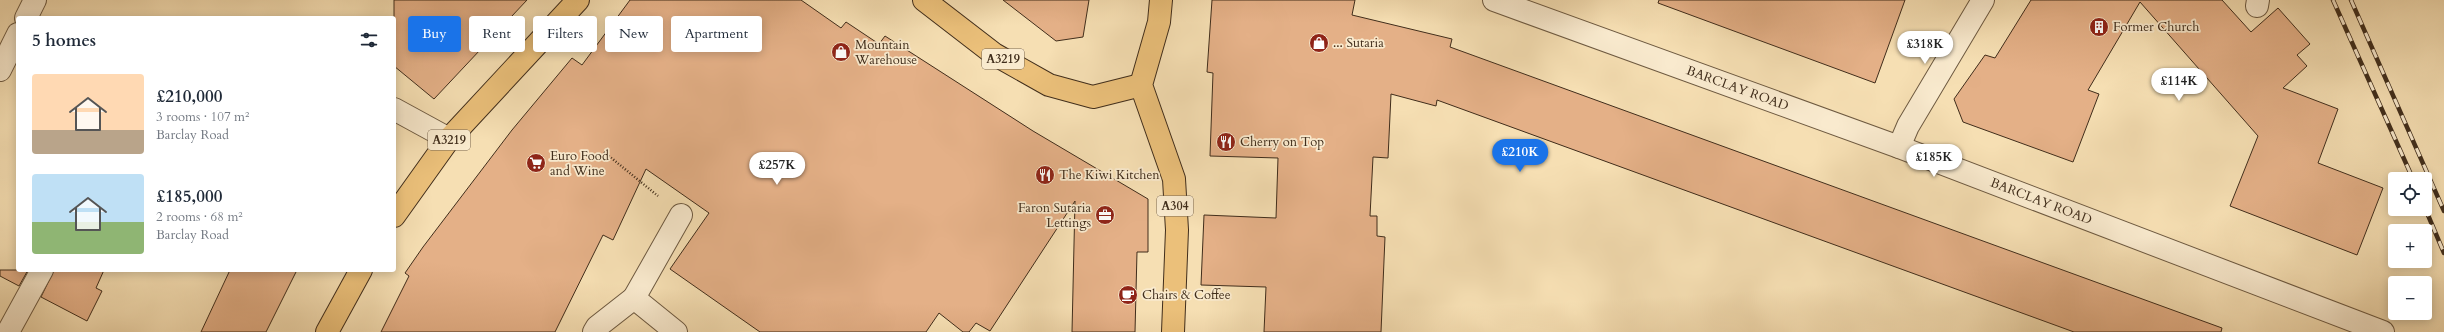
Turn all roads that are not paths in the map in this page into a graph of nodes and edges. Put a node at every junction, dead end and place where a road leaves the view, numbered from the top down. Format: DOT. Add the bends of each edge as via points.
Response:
graph roads {
  1 [pos="35,0"];
  2 [pos="578,0"];
  3 [pos="924,0"];
  4 [pos="1161,0"];
  5 [pos="1494,0"];
  6 [pos="1984,0"];
  7 [pos="27,16"];
  8 [pos="16,38"];
  9 [pos="0,70"];
  10 [pos="1141,86"];
  11 [pos="396,110"];
  12 [pos="449,139"];
  13 [pos="1899,147"];
  14 [pos="396,213"];
  15 [pos="681,215"];
  16 [pos="41,272"];
  17 [pos="359,272"];
  18 [pos="634,298"];
  19 [pos="8,332"];
  20 [pos="327,332"];
  21 [pos="594,332"];
  22 [pos="676,332"];
  23 [pos="1173,332"];
  24 [pos="2383,332"];
  1 -- 7 [label="street"];
  2 -- 12 [label="main road, A3219"];
  3 -- 10 [label="main road, A3219" via="994,54 1049,85 1093,97"];
  4 -- 10 [label="main road" via="1159,22"];
  5 -- 13 [label="street, BARCLAY ROAD"];
  6 -- 13 [label="street" via="1908,126"];
  8 -- 9 [label="street"];
  10 -- 23 [label="main road, A304" via="1174,178 1177,230"];
  11 -- 12 [label="street"];
  12 -- 14 [label="main road, A3219"];
  13 -- 24 [label="street, BARCLAY ROAD"];
  15 -- 18 [label="street"];
  16 -- 19 [label="street"];
  17 -- 20 [label="main road"];
  18 -- 21 [label="street"];
  18 -- 22 [label="street"];
}
